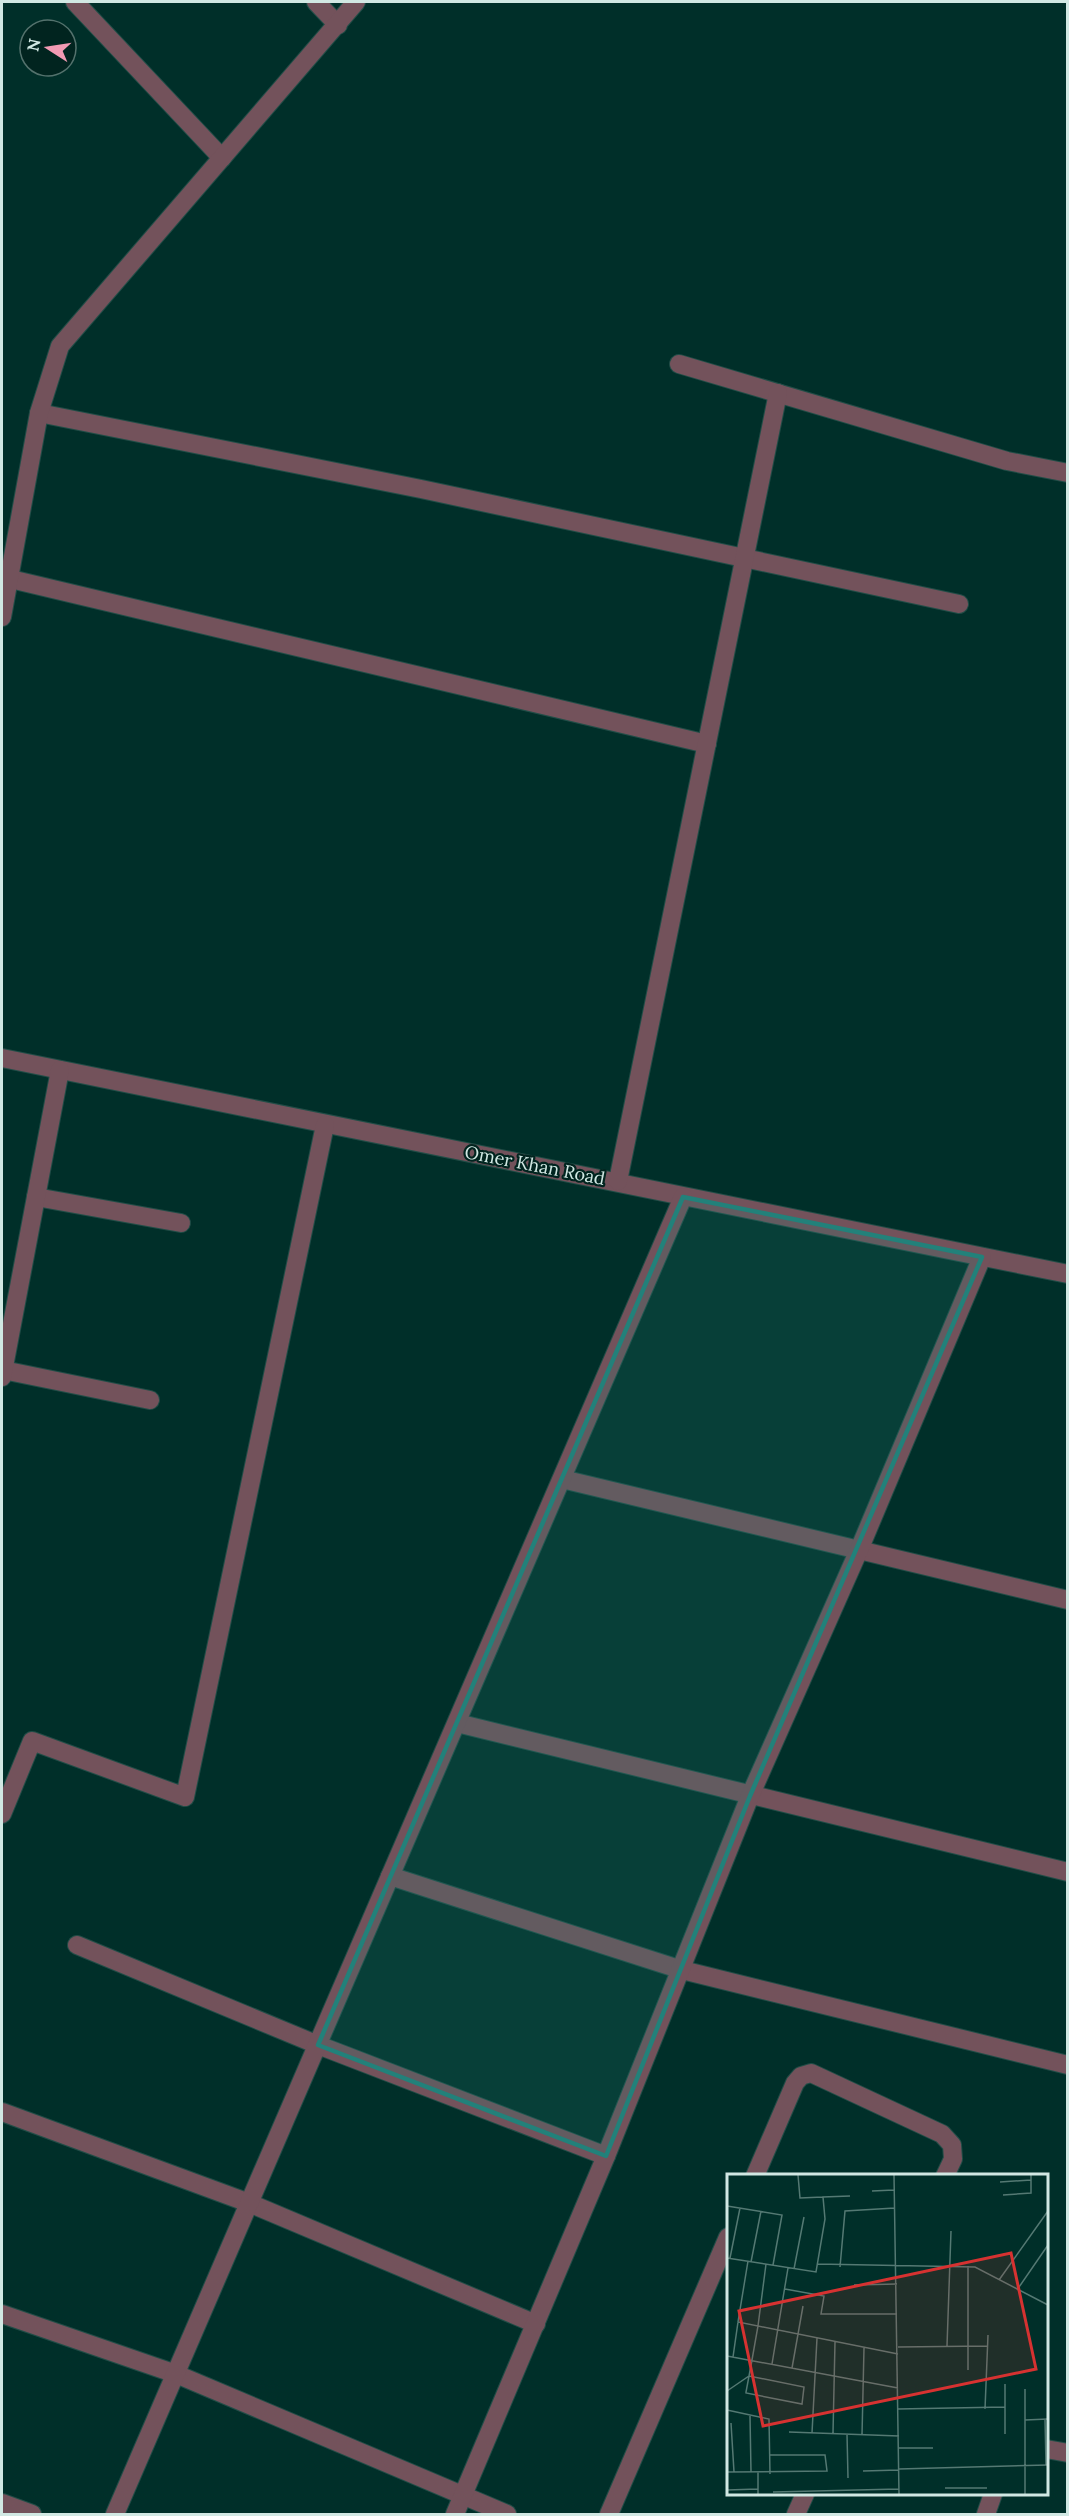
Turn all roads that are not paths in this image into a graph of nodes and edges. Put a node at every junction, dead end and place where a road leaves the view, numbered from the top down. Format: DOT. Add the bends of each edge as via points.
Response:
graph roads {
  1 [pos="75,2"];
  2 [pos="316,2"];
  3 [pos="357,2"];
  4 [pos="338,25"];
  5 [pos="222,158"];
  6 [pos="679,364"];
  7 [pos="778,393"];
  8 [pos="39,413"];
  9 [pos="1068,473"];
  10 [pos="744,557"];
  11 [pos="5,578"];
  12 [pos="959,604"];
  13 [pos="2,617"];
  14 [pos="707,744"];
  15 [pos="2,1058"];
  16 [pos="60,1070"];
  17 [pos="325,1125"];
  18 [pos="618,1182"];
  19 [pos="36,1197"];
  20 [pos="683,1197"];
  21 [pos="181,1223"];
  22 [pos="982,1257"];
  23 [pos="1068,1274"];
  24 [pos="2,1374"];
  25 [pos="150,1400"];
  26 [pos="562,1479"];
  27 [pos="859,1550"];
  28 [pos="1068,1599"];
  29 [pos="457,1723"];
  30 [pos="750,1796"];
  31 [pos="2,1814"];
  32 [pos="1068,1872"];
  33 [pos="390,1876"];
  34 [pos="77,1945"];
  35 [pos="682,1970"];
  36 [pos="318,2045"];
  37 [pos="1068,2065"];
  38 [pos="2,2112"];
  39 [pos="606,2156"];
  40 [pos="755,2174"];
  41 [pos="946,2174"];
  42 [pos="249,2203"];
  43 [pos="727,2242"];
  44 [pos="2,2314"];
  45 [pos="536,2324"];
  46 [pos="176,2374"];
  47 [pos="1048,2449"];
  48 [pos="1068,2453"];
  49 [pos="804,2495"];
  50 [pos="992,2495"];
  51 [pos="463,2496"];
  52 [pos="2,2503"];
  53 [pos="32,2514"];
  54 [pos="115,2514"];
  55 [pos="455,2514"];
  56 [pos="507,2514"];
  57 [pos="609,2514"];
  58 [pos="796,2514"];
  59 [pos="986,2514"];
  1 -- 5 [label="street"];
  2 -- 4 [label="street"];
  3 -- 4 [label="street"];
  4 -- 5 [label="street"];
  5 -- 8 [label="street" via="60,346"];
  6 -- 7 [label="street"];
  7 -- 9 [label="street" via="1007,461"];
  7 -- 10 [label="street"];
  8 -- 10 [label="street"];
  8 -- 11 [label="street"];
  10 -- 12 [label="street"];
  10 -- 14 [label="street"];
  11 -- 13 [label="street"];
  11 -- 14 [label="street"];
  14 -- 18 [label="street"];
  15 -- 16 [label="street, Omer Khan Road"];
  16 -- 17 [label="street, Omer Khan Road"];
  16 -- 19 [label="street"];
  17 -- 18 [label="street, Omer Khan Road"];
  17 -- 31 [label="street" via="185,1797 32,1741"];
  18 -- 20 [label="street, Omer Khan Road"];
  19 -- 21 [label="street"];
  19 -- 24 [label="street"];
  20 -- 22 [label="street, Omer Khan Road"];
  20 -- 26 [label="street"];
  22 -- 23 [label="street, Omer Khan Road"];
  22 -- 27 [label="street"];
  24 -- 25 [label="street"];
  26 -- 27 [label="street"];
  26 -- 29 [label="street"];
  27 -- 28 [label="street"];
  27 -- 30 [label="street"];
  29 -- 30 [label="street"];
  29 -- 33 [label="street"];
  30 -- 32 [label="street"];
  30 -- 35 [label="street"];
  33 -- 35 [label="street"];
  33 -- 36 [label="street"];
  34 -- 36 [label="street"];
  35 -- 37 [label="street"];
  35 -- 39 [label="street"];
  36 -- 39 [label="street"];
  36 -- 42 [label="street"];
  38 -- 42 [label="street"];
  39 -- 45 [label="street"];
  40 -- 41 [label="street" via="795,2083 811,2073 942,2134 952,2145 953,2159"];
  42 -- 45 [label="street"];
  42 -- 46 [label="street"];
  43 -- 57 [label="street"];
  44 -- 46 [label="street"];
  45 -- 51 [label="street"];
  46 -- 51 [label="street"];
  46 -- 54 [label="street"];
  47 -- 48 [label="street"];
  49 -- 58 [label="street"];
  50 -- 59 [label="street"];
  51 -- 55 [label="street"];
  51 -- 56 [label="street"];
  52 -- 53 [label="street"];
}
